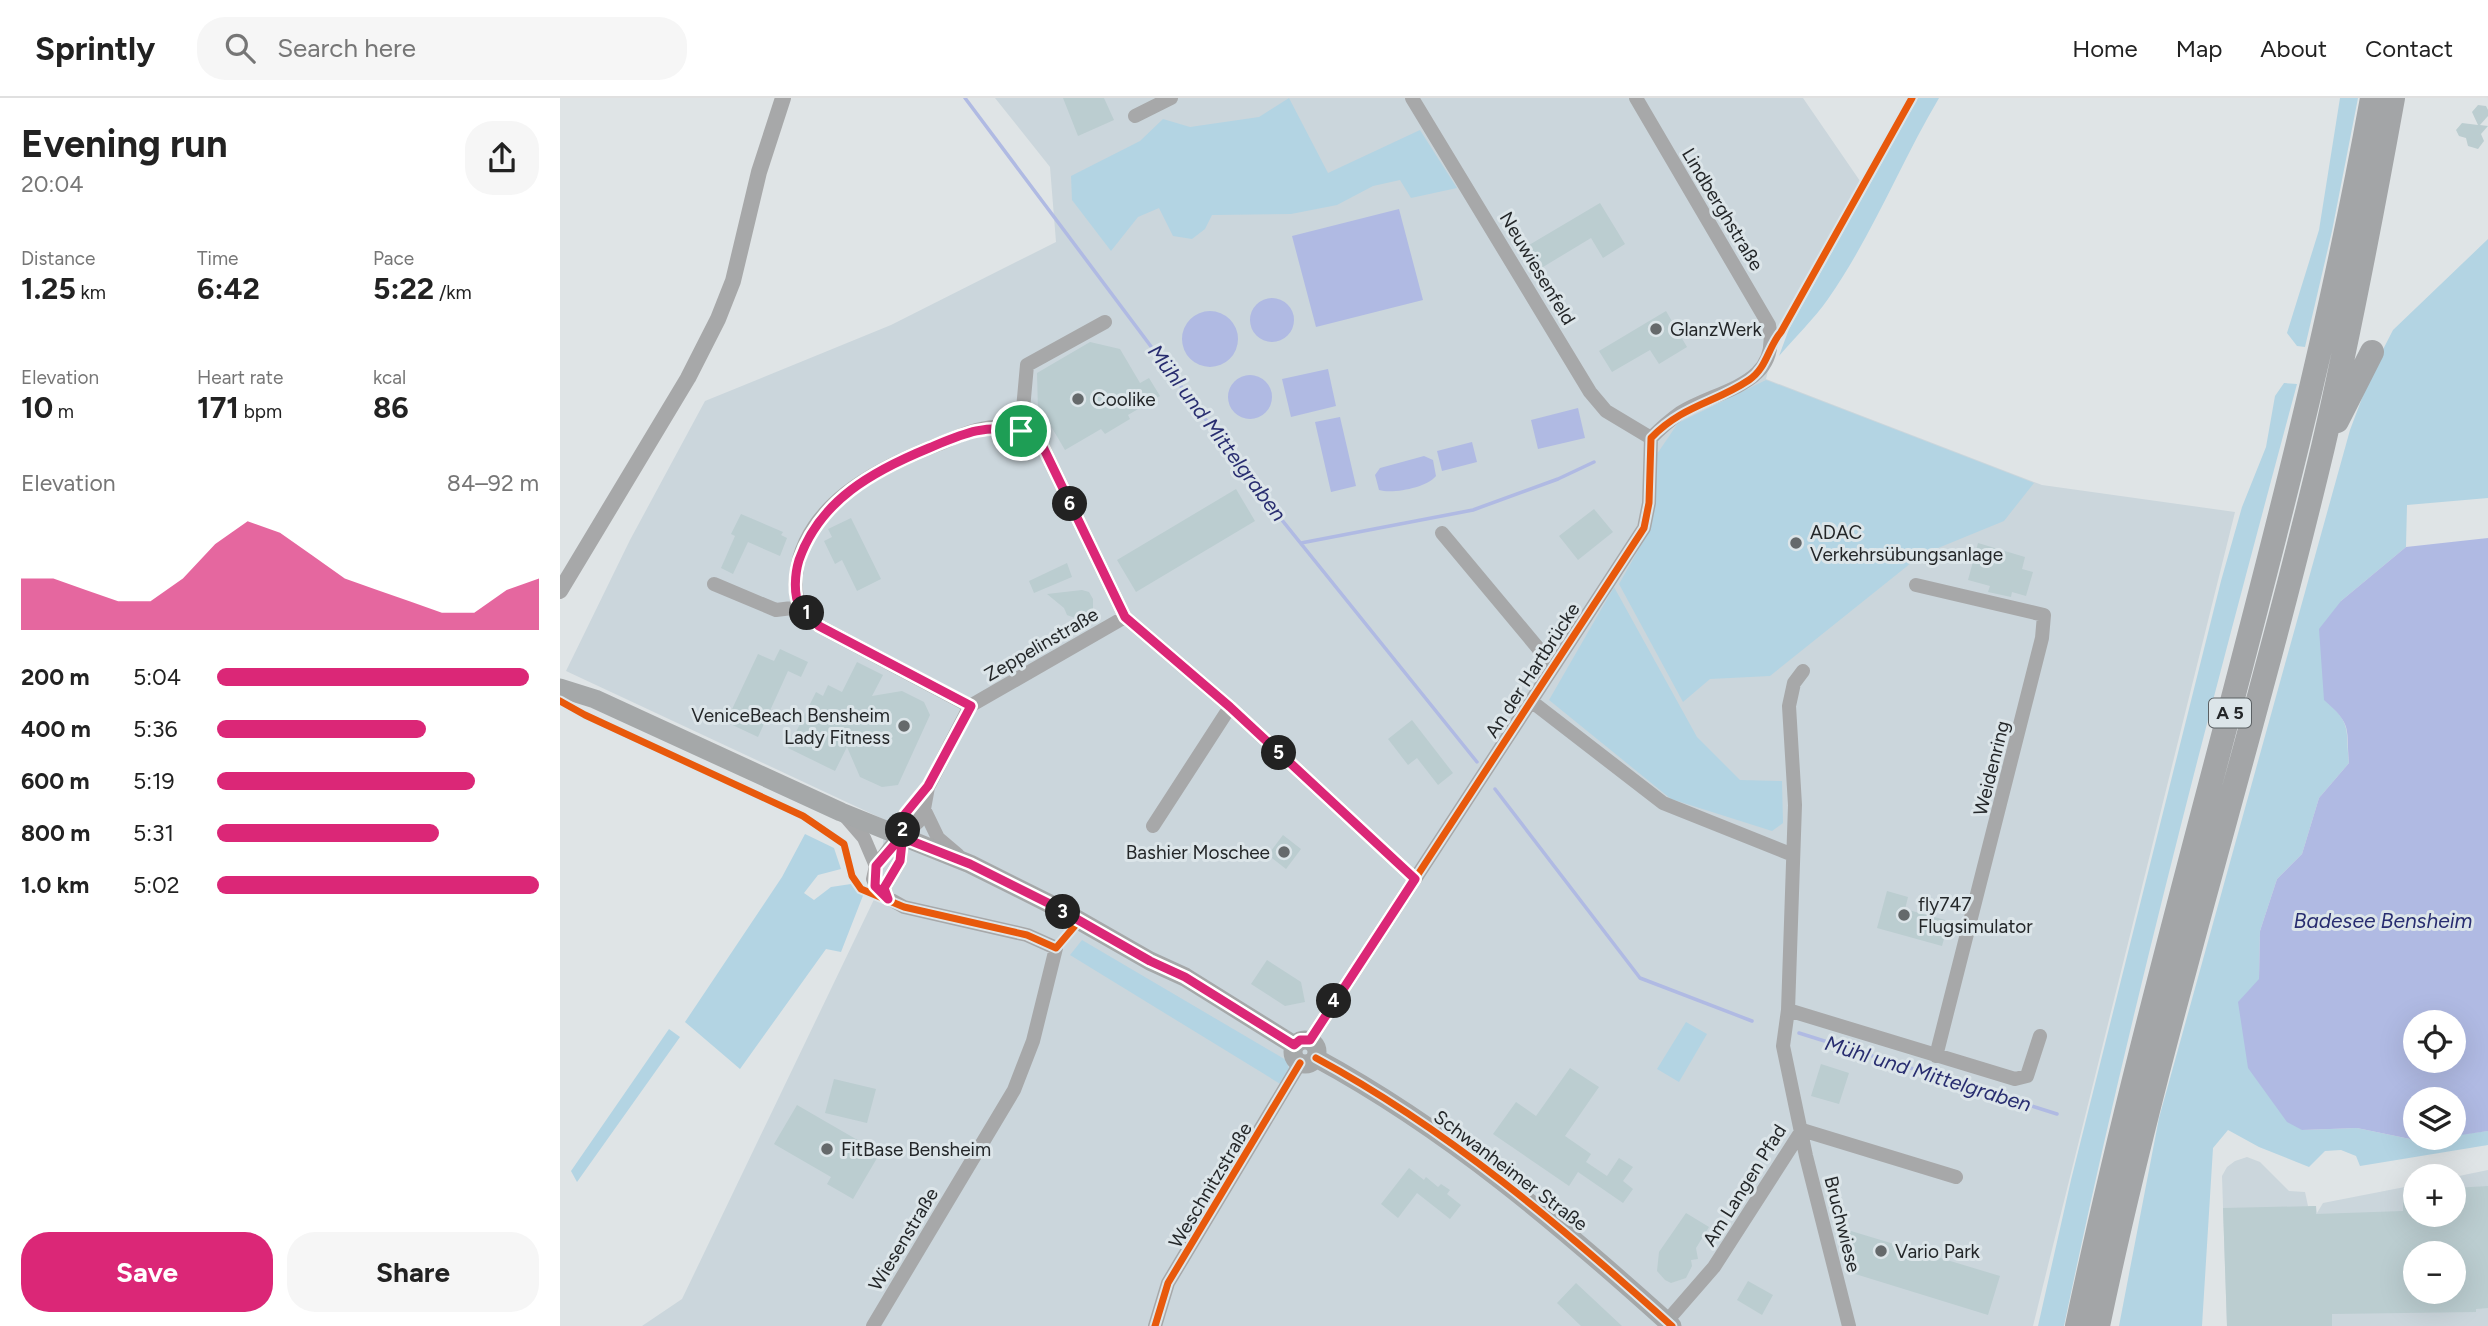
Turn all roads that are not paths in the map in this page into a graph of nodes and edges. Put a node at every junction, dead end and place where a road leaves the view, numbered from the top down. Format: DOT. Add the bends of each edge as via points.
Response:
graph roads {
  1 [pos="783,98"];
  2 [pos="1171,98"];
  3 [pos="1412,98"];
  4 [pos="1636,98"];
  5 [pos="2372,98"];
  6 [pos="2393,98"];
  7 [pos="1135,116"];
  8 [pos="1105,322"];
  9 [pos="2372,352"];
  10 [pos="1021,431"];
  11 [pos="1651,438"];
  12 [pos="2323,446"];
  13 [pos="1442,533"];
  14 [pos="714,584"];
  15 [pos="1916,585"];
  16 [pos="560,591"];
  17 [pos="800,607"];
  18 [pos="1125,617"];
  19 [pos="1553,666"];
  20 [pos="1803,671"];
  21 [pos="560,675"];
  22 [pos="560,688"];
  23 [pos="595,699"];
  24 [pos="1531,701"];
  25 [pos="971,706"];
  26 [pos="1230,707"];
  27 [pos="928,786"];
  28 [pos="924,809"];
  29 [pos="841,812"];
  30 [pos="1153,826"];
  31 [pos="901,837"];
  32 [pos="1793,855"];
  33 [pos="970,864"];
  34 [pos="876,866"];
  35 [pos="1415,879"];
  36 [pos="888,899"];
  37 [pos="1788,1010"];
  38 [pos="2040,1036"];
  39 [pos="1305,1052"];
  40 [pos="1936,1056"];
  41 [pos="1802,1130"];
  42 [pos="1956,1177"];
  43 [pos="1670,1324"];
  44 [pos="873,1326"];
  45 [pos="1155,1326"];
  46 [pos="1849,1326"];
  47 [pos="2077,1326"];
  48 [pos="2098,1326"];
  1 -- 16 [label="street" via="759,172 733,281 718,319 688,378"];
  2 -- 7 [label="street"];
  3 -- 11 [label="street, Neuwiesenfeld" via="1590,392 1606,411"];
  4 -- 11 [label="street, Lindberghstraße" via="1757,303 1772,342 1768,358 1748,381 1681,412"];
  5 -- 47 [label="highway, A 5" via="2328,320 2253,629 2156,988"];
  6 -- 12 [label="highway, A 5"];
  8 -- 10 [label="street" via="1027,365"];
  9 -- 12 [label="highway"];
  10 -- 17 [label="street" via="982,429 866,477 836,503 805,544 795,582"];
  10 -- 18 [label="street" via="1043,447"];
  11 -- 19 [label="street, An der Hartbrücke" via="1644,528"];
  12 -- 48 [label="highway, A 5" via="2179,982"];
  13 -- 19 [label="street, An der Hartbrücke"];
  14 -- 17 [label="street" via="776,610"];
  15 -- 40 [label="street, Weidenring" via="2044,615 2042,638"];
  17 -- 25 [label="street" via="819,626"];
  18 -- 25 [label="street, Zeppelinstraße"];
  18 -- 26 [label="street, Zeppelinstraße"];
  19 -- 24 [label="street, An der Hartbrücke"];
  20 -- 32 [label="street" via="1794,683 1789,706 1796,806"];
  21 -- 23 [label="main road"];
  22 -- 23 [label="main road"];
  23 -- 29 [label="main road, Schwanheimer Straße"];
  24 -- 32 [label="street" via="1663,803"];
  24 -- 35 [label="street, An der Hartbrücke"];
  25 -- 27 [label="street"];
  26 -- 30 [label="street"];
  26 -- 35 [label="street, Zeppelinstraße"];
  27 -- 28 [label="street"];
  27 -- 31 [label="street" via="905,814"];
  28 -- 31 [label="street" via="918,822"];
  28 -- 33 [label="street" via="938,838"];
  29 -- 31 [label="main road, Schwanheimer Straße"];
  29 -- 34 [label="street" via="864,838"];
  31 -- 33 [label="main road, Schwanheimer Straße"];
  31 -- 34 [label="street"];
  31 -- 36 [label="street" via="900,861 884,888"];
  32 -- 37 [label="street"];
  33 -- 39 [label="main road, Schwanheimer Straße" via="1185,977"];
  34 -- 36 [label="street" via="875,886"];
  35 -- 39 [label="street, An der Hartbrücke"];
  36 -- 44 [label="street, Wiesenstraße" via="904,907 1027,935 1056,948 1033,1041 1014,1090"];
  37 -- 40 [label="street"];
  37 -- 41 [label="street, Am Langen Pfad" via="1783,1046"];
  38 -- 40 [label="street" via="2021,1079"];
  39 -- 43 [label="main road, Schwanheimer Straße" via="1425,1124 1490,1170"];
  39 -- 45 [label="street, Weschnitzstraße" via="1168,1283"];
  41 -- 42 [label="street"];
  41 -- 43 [label="street, Am Langen Pfad" via="1714,1268"];
  41 -- 46 [label="street, Bruchwiese"];
}
